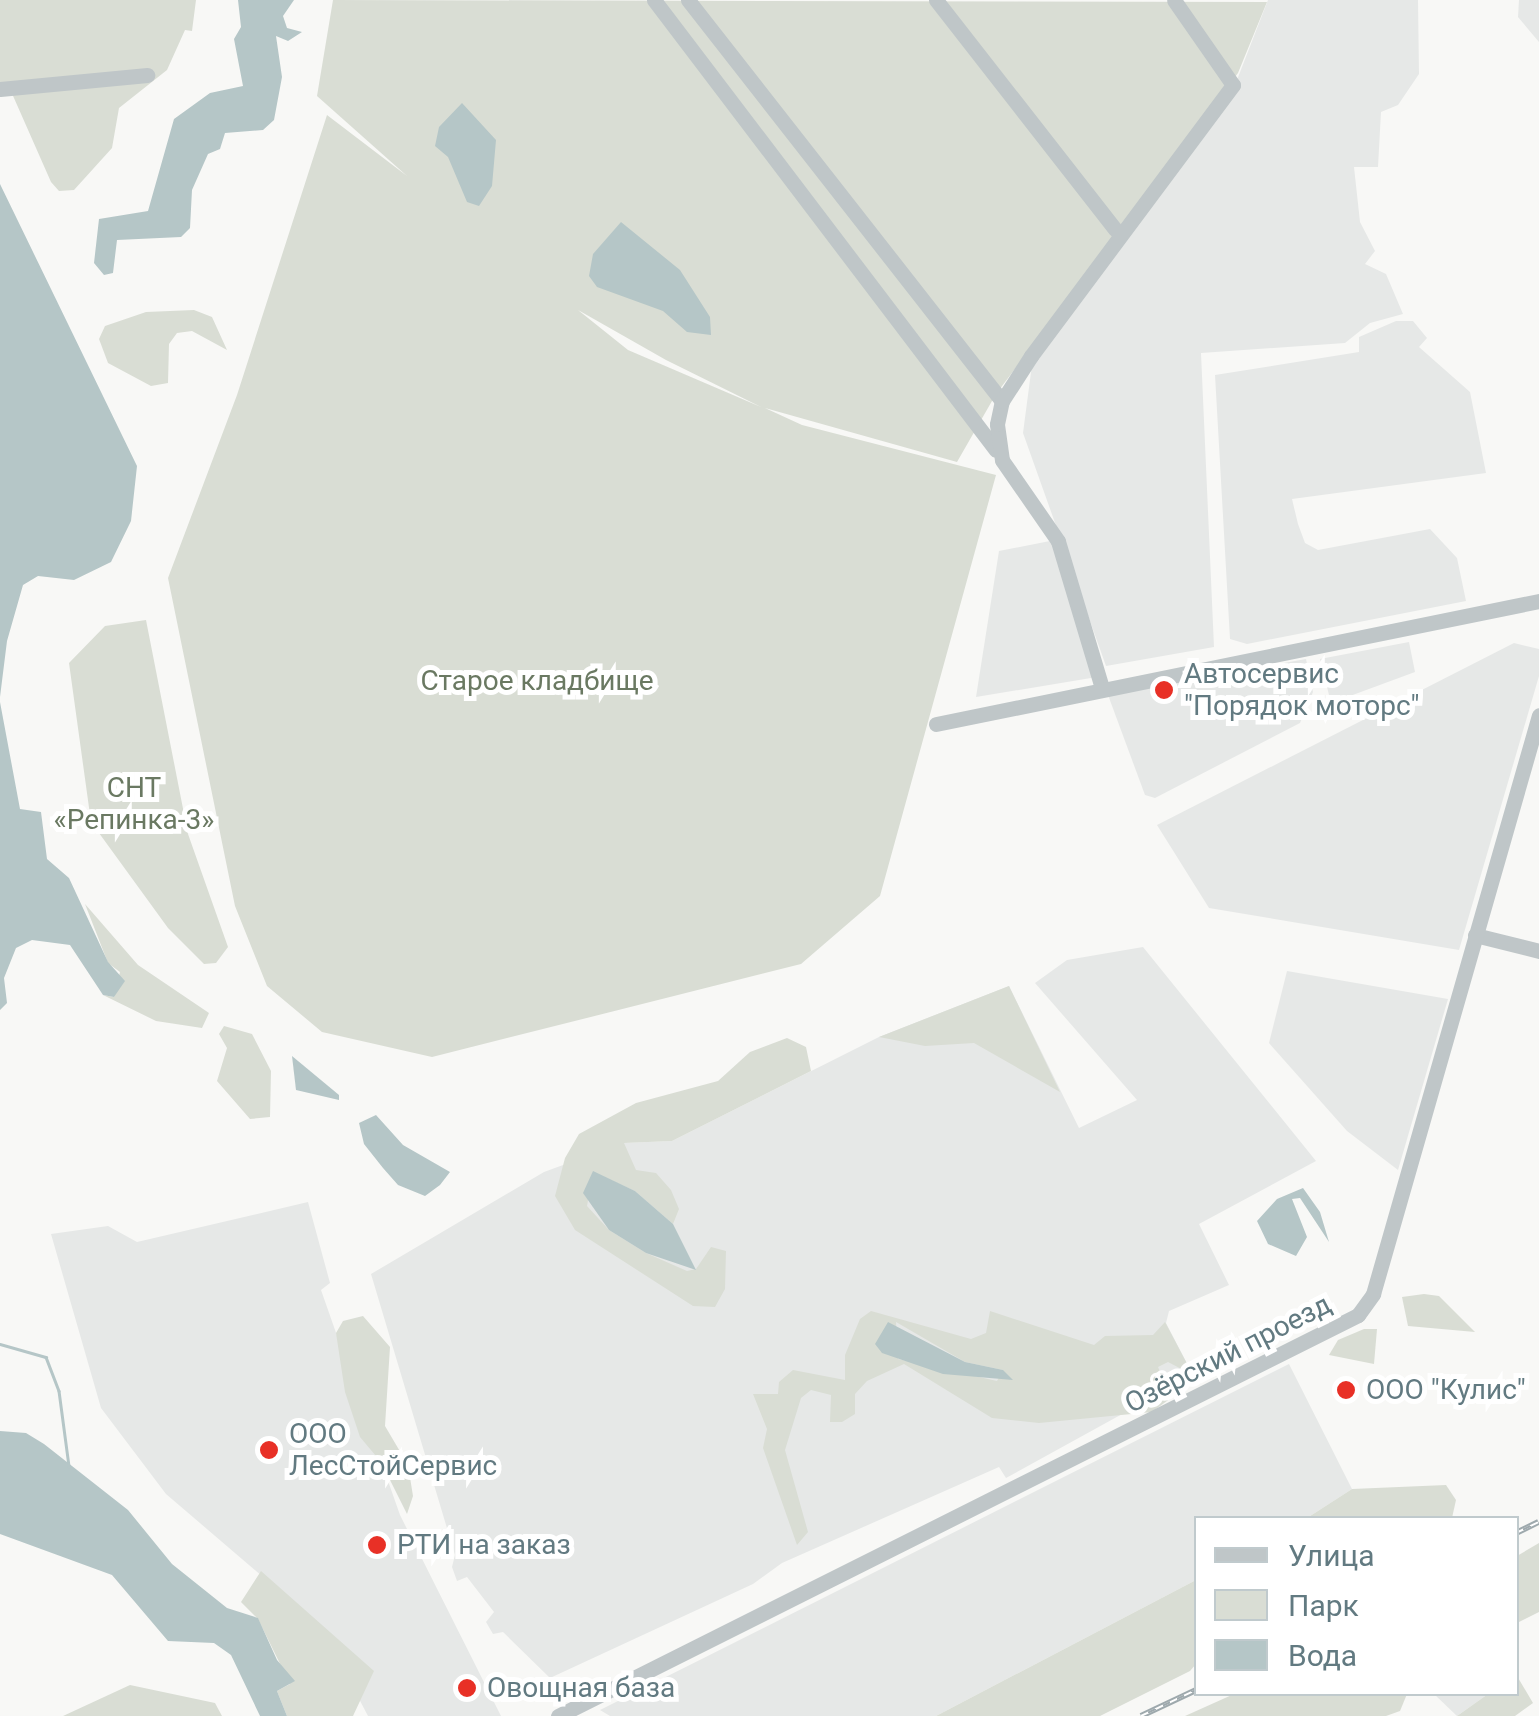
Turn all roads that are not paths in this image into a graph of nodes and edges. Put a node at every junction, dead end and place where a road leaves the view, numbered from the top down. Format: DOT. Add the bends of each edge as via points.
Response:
graph roads {
  1 [pos="654,0"];
  2 [pos="688,0"];
  3 [pos="936,0"];
  4 [pos="1174,0"];
  5 [pos="147,75"];
  6 [pos="0,89"];
  7 [pos="1115,229"];
  8 [pos="1002,401"];
  9 [pos="1002,460"];
  10 [pos="1539,601"];
  11 [pos="1102,688"];
  12 [pos="1539,715"];
  13 [pos="936,724"];
  14 [pos="1475,934"];
  15 [pos="1539,951"];
  16 [pos="558,1716"];
  1 -- 9 [label="street" via="956,389"];
  2 -- 8 [label="street"];
  3 -- 7 [label="street"];
  4 -- 8 [label="street" via="1232,85"];
  5 -- 6 [label="street"];
  8 -- 9 [label="street"];
  9 -- 11 [label="street" via="1058,541"];
  10 -- 11 [label="street"];
  11 -- 13 [label="street"];
  12 -- 14 [label="street, Озёрский проезд"];
  14 -- 15 [label="street"];
  14 -- 16 [label="street, Озёрский проезд" via="1373,1294 1358,1314"];
}
